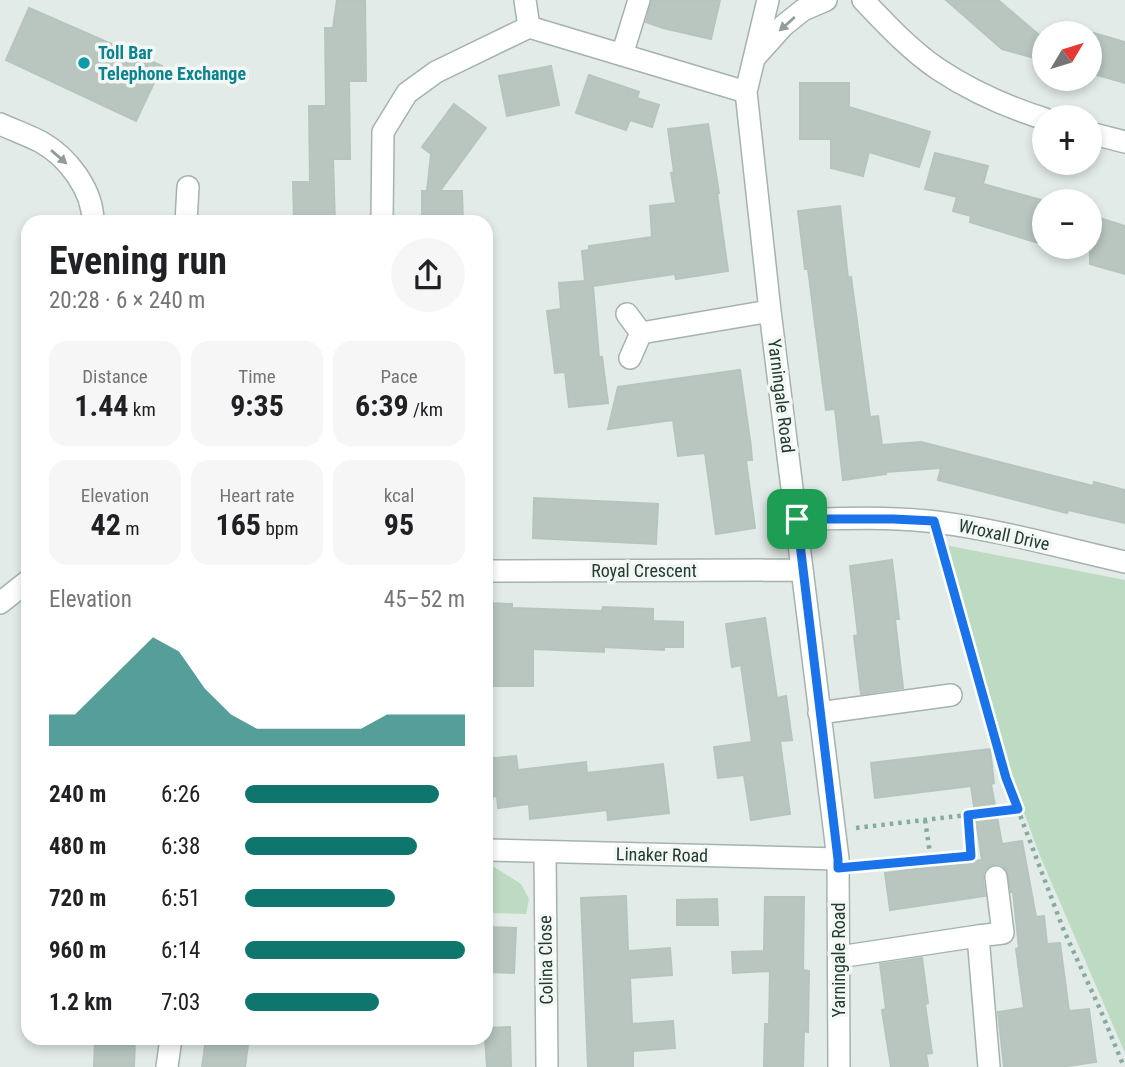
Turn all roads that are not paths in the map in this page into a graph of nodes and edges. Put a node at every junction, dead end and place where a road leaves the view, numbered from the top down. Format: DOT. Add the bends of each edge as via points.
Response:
graph roads {
  1 [pos="525,0"];
  2 [pos="639,0"];
  3 [pos="768,0"];
  4 [pos="826,0"];
  5 [pos="863,0"];
  6 [pos="529,27"];
  7 [pos="622,55"];
  8 [pos="755,56"];
  9 [pos="746,92"];
  10 [pos="1032,114"];
  11 [pos="0,124"];
  12 [pos="1102,136"];
  13 [pos="1125,142"];
  14 [pos="188,187"];
  15 [pos="92,215"];
  16 [pos="186,215"];
  17 [pos="382,215"];
  18 [pos="770,311"];
  19 [pos="627,314"];
  20 [pos="641,333"];
  21 [pos="630,358"];
  22 [pos="797,519"];
  23 [pos="1125,562"];
  24 [pos="802,570"];
  25 [pos="493,571"];
  26 [pos="21,586"];
  27 [pos="0,603"];
  28 [pos="951,695"];
  29 [pos="819,713"];
  30 [pos="493,850"];
  31 [pos="545,853"];
  32 [pos="838,863"];
  33 [pos="996,877"];
  34 [pos="978,936"];
  35 [pos="839,957"];
  36 [pos="170,1045"];
  37 [pos="167,1067"];
  38 [pos="547,1067"];
  39 [pos="839,1067"];
  40 [pos="989,1067"];
  1 -- 6 [label="street"];
  2 -- 7 [label="street"];
  3 -- 8 [label="street, Yarningale Road"];
  4 -- 8 [label="street, Yarningale Road, one-way" via="803,10"];
  5 -- 10 [label="street" via="937,68 983,96"];
  6 -- 7 [label="street"];
  6 -- 17 [label="street" via="436,72 407,93 383,132"];
  7 -- 9 [label="street"];
  8 -- 9 [label="street, Yarningale Road"];
  9 -- 18 [label="street, Yarningale Road"];
  11 -- 15 [label="street, one-way" via="58,154 88,196"];
  12 -- 13 [label="street"];
  14 -- 16 [label="street"];
  18 -- 20 [label="street"];
  18 -- 22 [label="street, Yarningale Road"];
  19 -- 20 [label="street"];
  20 -- 21 [label="street"];
  22 -- 23 [label="street, Wroxall Drive" via="934,521"];
  22 -- 24 [label="street, Yarningale Road"];
  24 -- 25 [label="street, Royal Crescent"];
  24 -- 29 [label="street, Yarningale Road"];
  26 -- 27 [label="street"];
  28 -- 29 [label="street"];
  29 -- 32 [label="street, Yarningale Road"];
  30 -- 31 [label="street, Linaker Road"];
  31 -- 32 [label="street, Linaker Road"];
  31 -- 38 [label="street, Colina Close"];
  32 -- 35 [label="street, Yarningale Road"];
  33 -- 34 [label="street" via="1003,933"];
  34 -- 35 [label="street"];
  34 -- 40 [label="street"];
  35 -- 39 [label="street, Yarningale Road"];
  36 -- 37 [label="street"];
}
